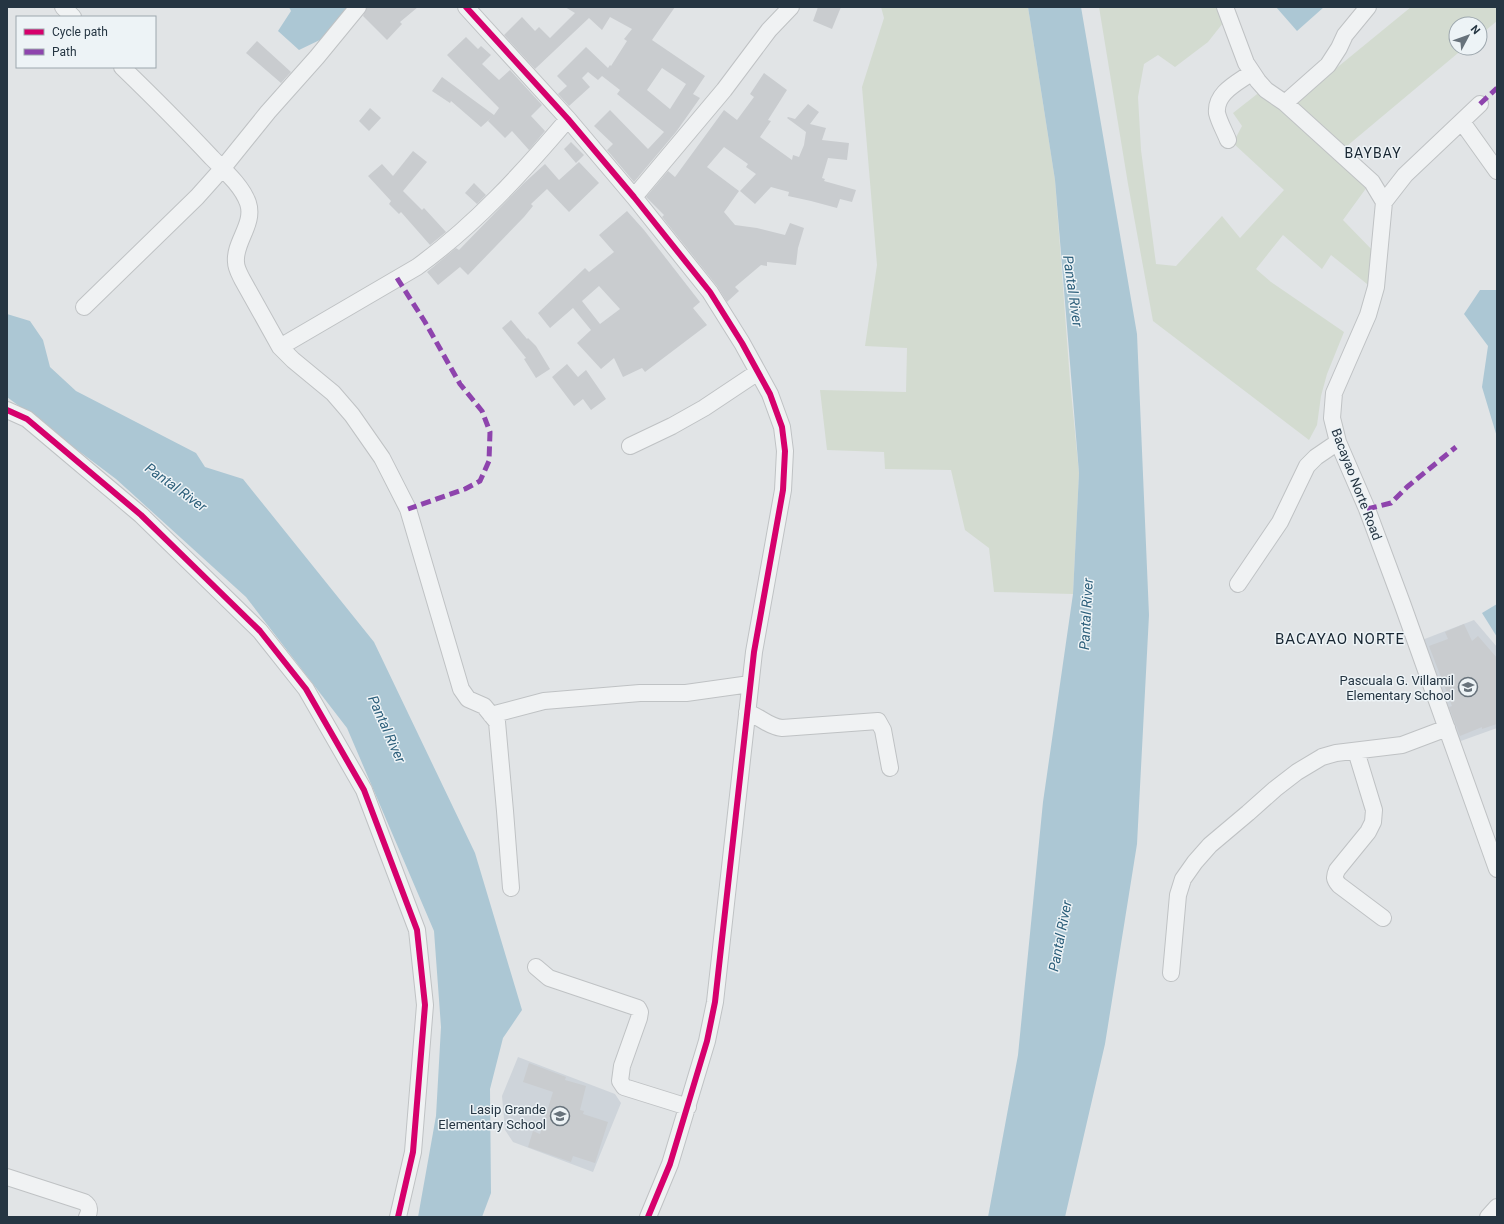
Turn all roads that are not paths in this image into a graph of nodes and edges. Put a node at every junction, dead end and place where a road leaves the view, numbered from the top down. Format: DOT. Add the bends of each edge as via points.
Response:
graph roads {
  1 [pos="63,7"];
  2 [pos="358,7"];
  3 [pos="466,7"];
  4 [pos="791,7"];
  5 [pos="1225,7"];
  6 [pos="1368,7"];
  7 [pos="72,16"];
  8 [pos="123,68"];
  9 [pos="1251,73"];
  10 [pos="1285,103"];
  11 [pos="1480,104"];
  12 [pos="568,119"];
  13 [pos="1462,122"];
  14 [pos="1228,140"];
  15 [pos="222,169"];
  16 [pos="1497,171"];
  17 [pos="634,197"];
  18 [pos="1384,202"];
  19 [pos="84,307"];
  20 [pos="280,347"];
  21 [pos="758,372"];
  22 [pos="7,410"];
  23 [pos="1338,442"];
  24 [pos="630,446"];
  25 [pos="1238,584"];
  26 [pos="750,684"];
  27 [pos="747,712"];
  28 [pos="491,715"];
  29 [pos="1447,728"];
  30 [pos="1356,751"];
  31 [pos="890,768"];
  32 [pos="1497,869"];
  33 [pos="511,888"];
  34 [pos="1383,918"];
  35 [pos="536,966"];
  36 [pos="1171,973"];
  37 [pos="688,1107"];
  38 [pos="7,1178"];
  39 [pos="1497,1207"];
  40 [pos="87,1217"];
  41 [pos="398,1217"];
  42 [pos="648,1217"];
  43 [pos="1488,1217"];
  1 -- 7 [label="street"];
  2 -- 15 [label="street"];
  3 -- 12 [label="street"];
  4 -- 17 [label="street" via="769,30 724,90"];
  5 -- 9 [label="street"];
  6 -- 10 [label="street" via="1345,35 1328,65"];
  8 -- 15 [label="street" via="175,118"];
  9 -- 10 [label="street" via="1266,90"];
  9 -- 14 [label="street" via="1221,96 1218,103 1217,114"];
  10 -- 18 [label="street" via="1372,182"];
  11 -- 13 [label="street"];
  12 -- 17 [label="street"];
  12 -- 20 [label="street" via="476,219 438,252"];
  13 -- 16 [label="street"];
  13 -- 18 [label="street" via="1405,175"];
  15 -- 19 [label="street" via="197,197"];
  15 -- 20 [label="street" via="239,187 248,204 248,223 237,251 237,269"];
  17 -- 21 [label="street" via="710,292"];
  18 -- 23 [label="street, Bacayao Norte Road" via="1376,287 1368,315 1334,393 1332,418"];
  20 -- 28 [label="street" via="333,393 382,458 408,509 461,689 468,699 484,706"];
  21 -- 24 [label="street" via="704,408"];
  21 -- 26 [label="street" via="775,405 782,427 785,451 783,490"];
  22 -- 41 [label="street" via="27,419 141,515 260,631 306,689 364,790 417,930 425,1005 413,1152"];
  23 -- 25 [label="street" via="1316,456 1307,466 1280,522"];
  23 -- 29 [label="street, Bacayao Norte Road" via="1402,602"];
  26 -- 27 [label="street"];
  26 -- 28 [label="street" via="686,693 640,693 544,702"];
  27 -- 31 [label="street" via="774,727 782,728 878,721 883,730"];
  27 -- 37 [label="street" via="715,1002"];
  28 -- 33 [label="street" via="496,722"];
  29 -- 30 [label="street" via="1402,745"];
  29 -- 32 [label="street, Bacayao Norte Road"];
  30 -- 34 [label="street" via="1374,810 1368,832 1337,870 1335,880"];
  30 -- 36 [label="street" via="1322,757 1297,772 1210,845 1195,862 1183,879 1178,895"];
  35 -- 37 [label="street" via="549,978 638,1008 639,1018 622,1066 620,1081 624,1087"];
  37 -- 42 [label="street" via="670,1164"];
  38 -- 40 [label="street" via="84,1202 89,1209"];
  39 -- 43 [label="street"];
}
